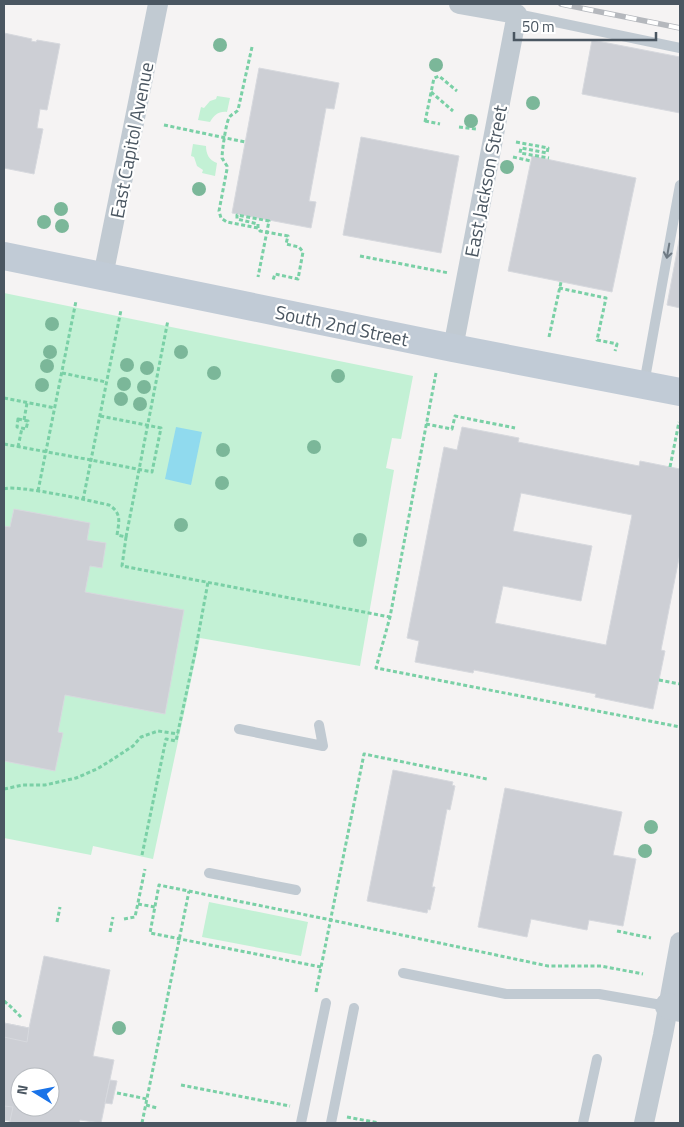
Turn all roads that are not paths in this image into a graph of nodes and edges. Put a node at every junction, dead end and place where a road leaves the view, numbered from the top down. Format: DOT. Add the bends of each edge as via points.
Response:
graph roads {
  1 [pos="158,4"];
  2 [pos="459,4"];
  3 [pos="517,14"];
  4 [pos="680,48"];
  5 [pos="680,185"];
  6 [pos="4,256"];
  7 [pos="103,276"];
  8 [pos="453,348"];
  9 [pos="644,385"];
  10 [pos="680,392"];
  11 [pos="318,725"];
  12 [pos="239,729"];
  13 [pos="209,872"];
  14 [pos="296,890"];
  15 [pos="680,942"];
  16 [pos="403,973"];
  17 [pos="326,1003"];
  18 [pos="674,1007"];
  19 [pos="354,1008"];
  20 [pos="596,1059"];
  21 [pos="301,1123"];
  22 [pos="331,1123"];
  23 [pos="583,1123"];
  24 [pos="644,1123"];
  1 -- 7 [label="street, East Capitol Avenue"];
  2 -- 3 [label="street"];
  3 -- 4 [label="lane"];
  3 -- 8 [label="street, East Jackson Street"];
  5 -- 9 [label="lane, one-way"];
  6 -- 7 [label="main road, South 2nd Street"];
  7 -- 8 [label="main road, South 2nd Street"];
  8 -- 9 [label="main road, South 2nd Street"];
  9 -- 10 [label="main road, South 2nd Street"];
  11 -- 12 [label="lane" via="323,746"];
  13 -- 14 [label="lane"];
  15 -- 18 [label="street"];
  16 -- 18 [label="lane" via="506,994 599,994"];
  17 -- 21 [label="lane"];
  18 -- 24 [label="street"];
  19 -- 22 [label="lane"];
  20 -- 23 [label="lane"];
}
